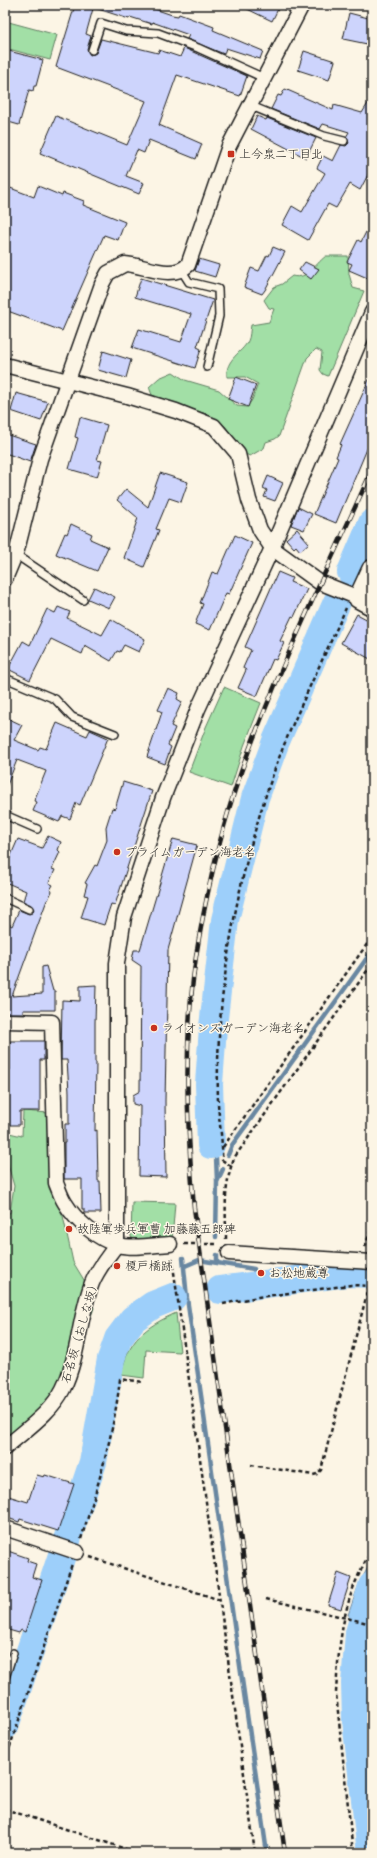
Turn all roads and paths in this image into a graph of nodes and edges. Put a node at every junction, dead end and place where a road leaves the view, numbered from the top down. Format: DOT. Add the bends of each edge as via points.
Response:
graph roads {
  1 [pos="296,7"];
  2 [pos="92,50"];
  3 [pos="264,78"];
  4 [pos="249,105"];
  5 [pos="344,141"];
  6 [pos="182,271"];
  7 [pos="372,312"];
  8 [pos="5,365"];
  9 [pos="207,366"];
  10 [pos="68,382"];
  11 [pos="272,548"];
  12 [pos="16,554"];
  13 [pos="372,570"];
  14 [pos="5,579"];
  15 [pos="361,599"];
  16 [pos="83,600"];
  17 [pos="5,678"];
  18 [pos="115,734"];
  19 [pos="5,814"];
  20 [pos="37,829"];
  21 [pos="5,898"];
  22 [pos="29,909"];
  23 [pos="372,937"];
  24 [pos="372,964"];
  25 [pos="6,1025"];
  26 [pos="222,1147"];
  27 [pos="231,1166"];
  28 [pos="372,1226"];
  29 [pos="117,1244"];
  30 [pos="170,1244"];
  31 [pos="215,1244"];
  32 [pos="229,1253"];
  33 [pos="367,1261"];
  34 [pos="371,1286"];
  35 [pos="223,1304"];
  36 [pos="5,1448"];
  37 [pos="251,1465"];
  38 [pos="5,1528"];
  39 [pos="67,1549"];
  40 [pos="372,1550"];
  41 [pos="266,1599"];
  42 [pos="220,1600"];
  43 [pos="345,1616"];
  44 [pos="372,1624"];
  45 [pos="13,1653"];
  46 [pos="372,1664"];
  47 [pos="5,1678"];
  48 [pos="372,1720"];
  49 [pos="5,1809"];
  50 [pos="138,1853"];
  51 [pos="255,1853"];
  52 [pos="353,1853"];
  1 -- 3 [label="street"];
  2 -- 3 [label="lane" via="101,23 126,31 158,33"];
  3 -- 4 [label="street"];
  4 -- 5 [label="lane" via="324,136"];
  4 -- 6 [label="street" via="229,146 188,265"];
  6 -- 9 [label="lane" via="189,282 218,288 219,316"];
  6 -- 10 [label="street" via="169,273 125,264 108,273"];
  7 -- 11 [label="street"];
  8 -- 10 [label="street"];
  10 -- 11 [label="street" via="127,396 214,426 238,454 249,500 260,530"];
  10 -- 12 [label="street" via="40,459"];
  11 -- 15 [label="street" via="318,582"];
  11 -- 29 [label="street" via="198,709 163,798 124,917 117,963"];
  12 -- 14 [label="street"];
  12 -- 16 [label="lane"];
  13 -- 15 [label="street"];
  15 -- 26 [label="path" via="282,752 267,792 237,904 225,976 218,1048 218,1103"];
  17 -- 18 [label="lane" via="55,699 72,717"];
  19 -- 20 [label="lane"];
  21 -- 22 [label="lane"];
  23 -- 26 [label="path"];
  24 -- 27 [label="path" via="234,1158"];
  25 -- 29 [label="street" via="52,1022 56,1183 65,1203 79,1221"];
  26 -- 27 [label="path" via="222,1160"];
  27 -- 32 [label="path" via="225,1189 226,1244"];
  28 -- 33 [label="path"];
  29 -- 30 [label="street"];
  29 -- 36 [label="street, 石名坂（おしな坂）" via="98,1269 92,1284 62,1390 47,1411"];
  30 -- 31 [label="path"];
  30 -- 42 [label="path"];
  32 -- 33 [label="street"];
  34 -- 35 [label="path" via="351,1285"];
  34 -- 37 [label="path" via="321,1470 312,1475"];
  38 -- 39 [label="street"];
  39 -- 42 [label="path"];
  40 -- 43 [label="path" via="355,1583"];
  41 -- 43 [label="path"];
  42 -- 51 [label="path"];
  43 -- 44 [label="path"];
  43 -- 52 [label="path" via="336,1693"];
  45 -- 47 [label="lane"];
  46 -- 48 [label="path"];
  49 -- 50 [label="path"];
}
